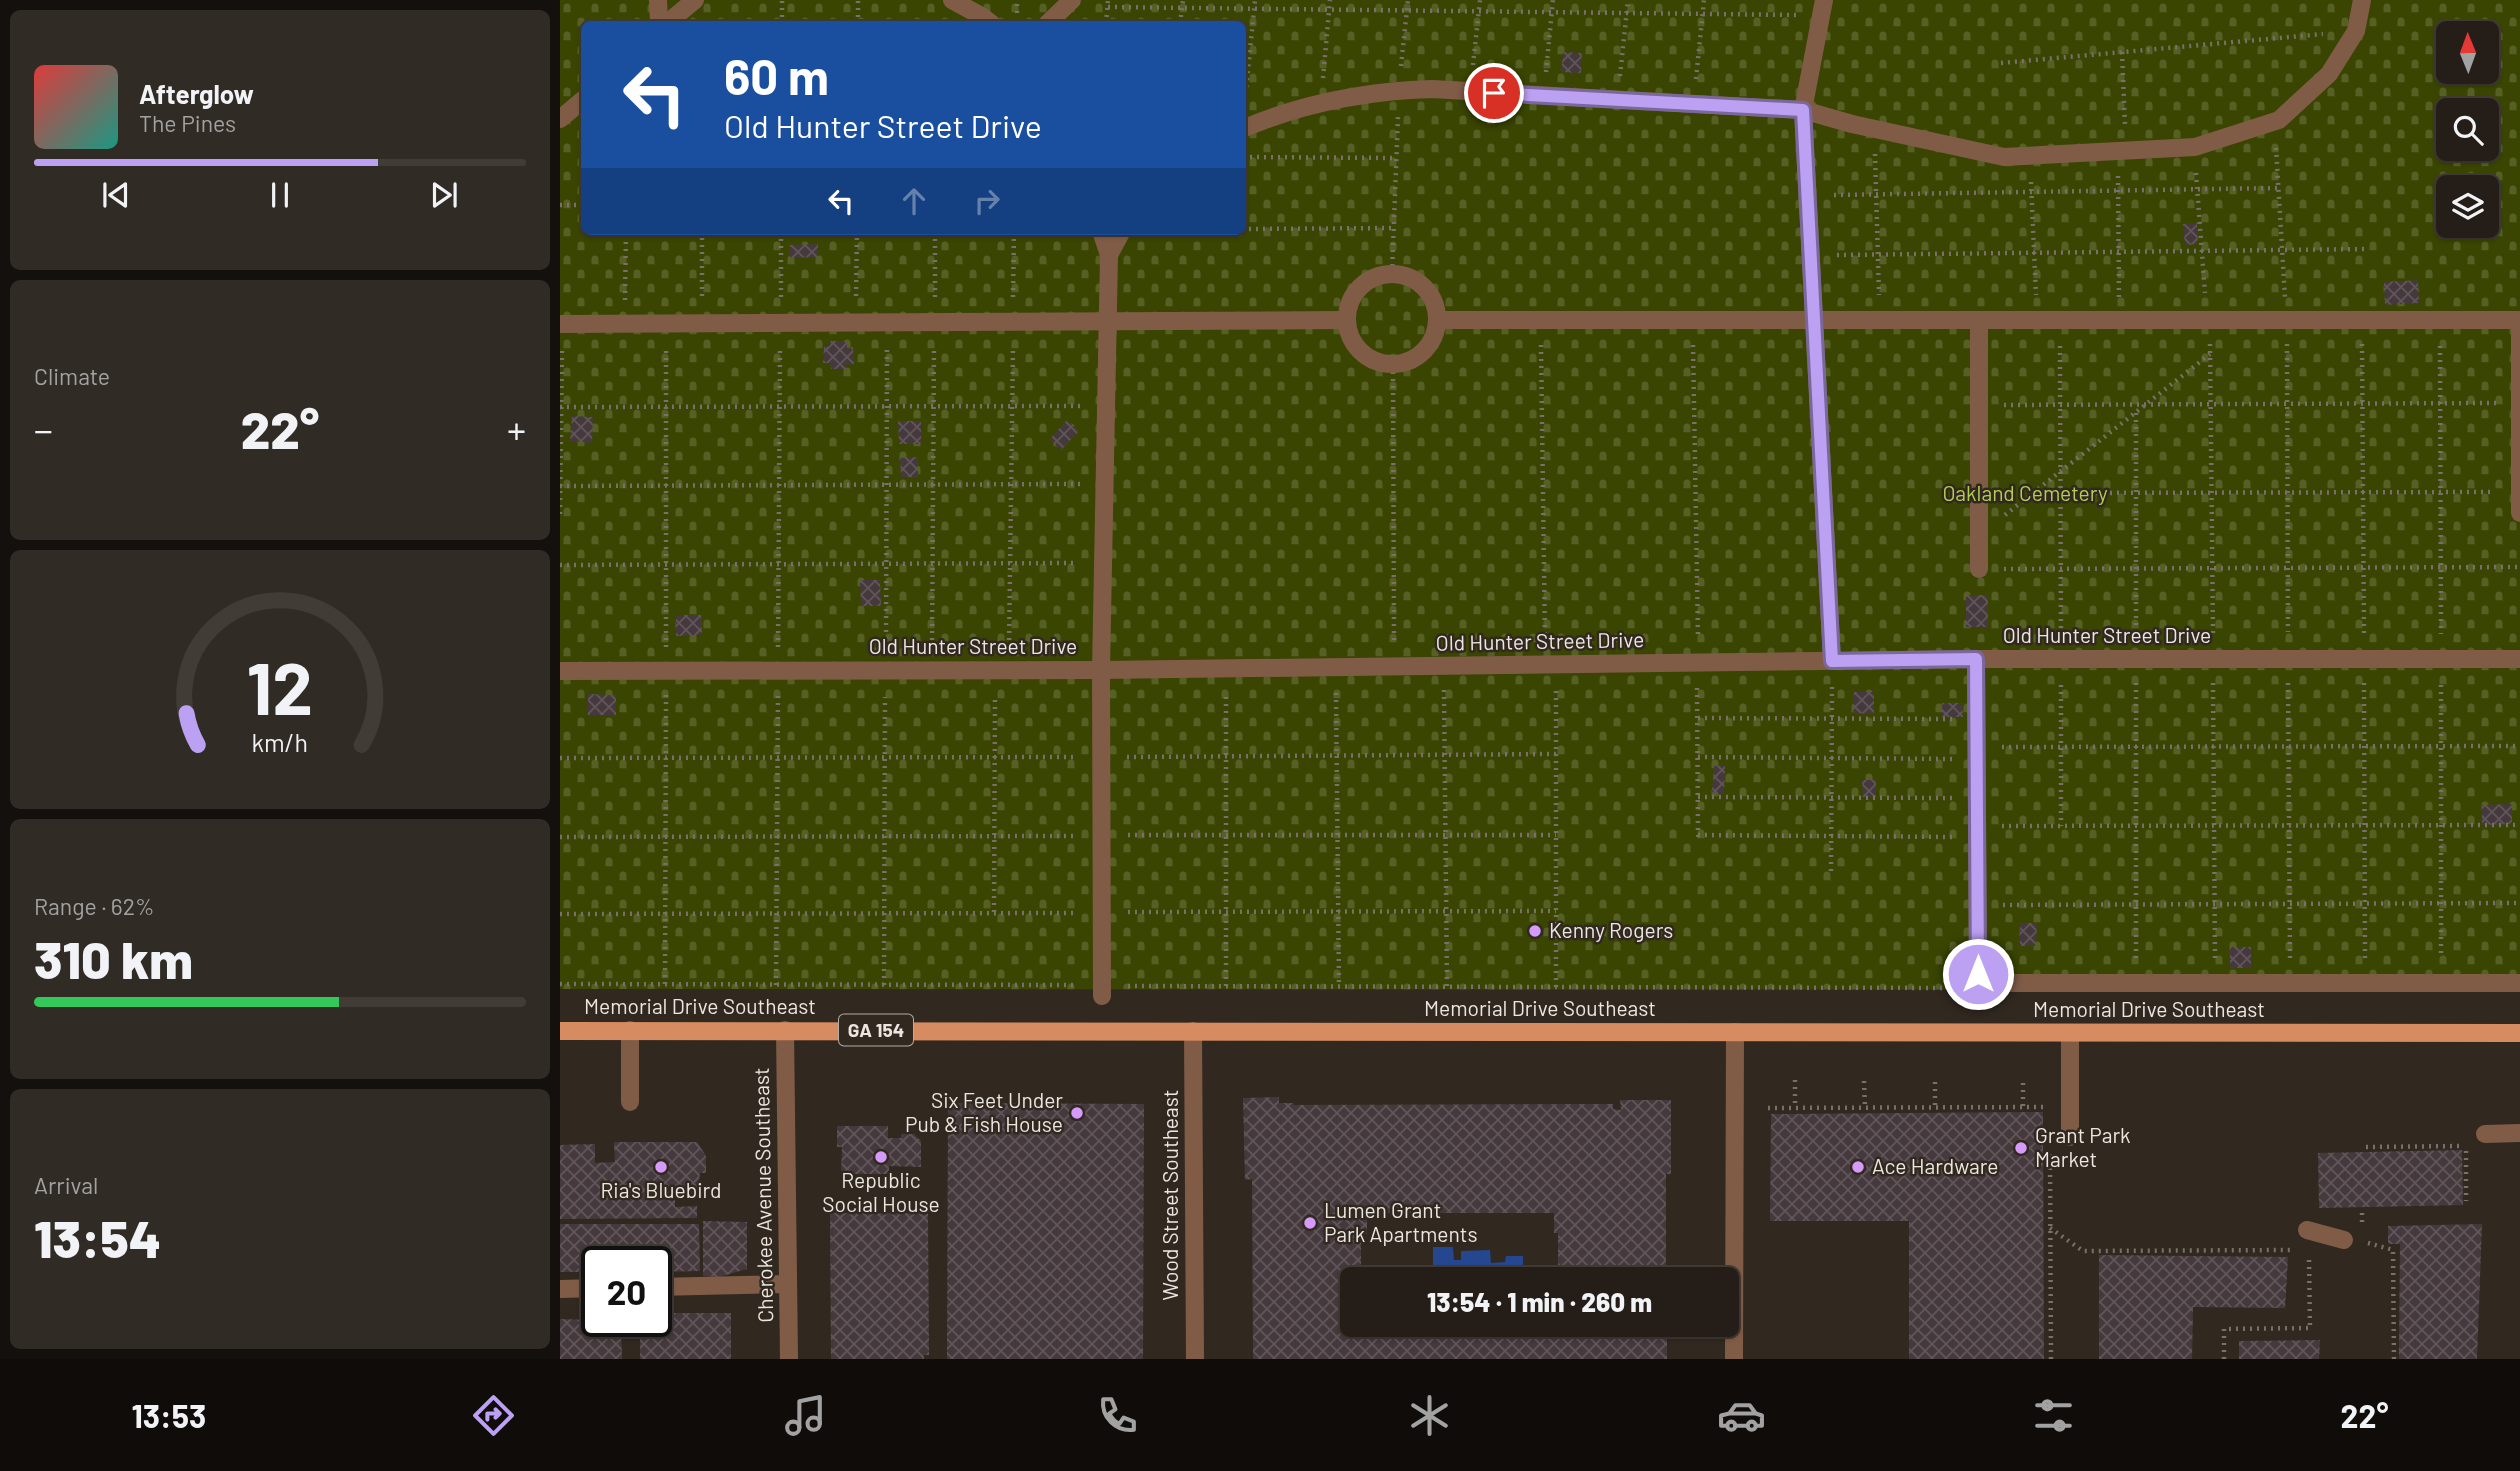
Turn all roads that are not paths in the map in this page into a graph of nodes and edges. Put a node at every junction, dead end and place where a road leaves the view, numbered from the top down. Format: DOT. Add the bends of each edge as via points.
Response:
graph roads {
  1 [pos="658,0"];
  2 [pos="695,0"];
  3 [pos="952,0"];
  4 [pos="1072,0"];
  5 [pos="2362,0"];
  6 [pos="1823,8"];
  7 [pos="659,21"];
  8 [pos="670,21"];
  9 [pos="988,21"];
  10 [pos="1049,21"];
  11 [pos="581,102"];
  12 [pos="1803,110"];
  13 [pos="560,119"];
  14 [pos="1246,128"];
  15 [pos="1102,235"];
  16 [pos="1120,235"];
  17 [pos="1109,255"];
  18 [pos="1346,320"];
  19 [pos="1439,320"];
  20 [pos="1815,320"];
  21 [pos="1979,320"];
  22 [pos="2520,320"];
  23 [pos="1109,323"];
  24 [pos="561,324"];
  25 [pos="2520,403"];
  26 [pos="2520,492"];
  27 [pos="2520,513"];
  28 [pos="1979,569"];
  29 [pos="1976,659"];
  30 [pos="2520,659"];
  31 [pos="1832,661"];
  32 [pos="1101,670"];
  33 [pos="560,671"];
  34 [pos="2520,983"];
  35 [pos="1102,990"];
  36 [pos="630,1030"];
  37 [pos="785,1030"];
  38 [pos="560,1031"];
  39 [pos="1193,1031"];
  40 [pos="1735,1032"];
  41 [pos="2070,1032"];
  42 [pos="2520,1033"];
  43 [pos="630,1102"];
  44 [pos="2520,1133"];
  45 [pos="2070,1137"];
  46 [pos="2480,1140"];
  47 [pos="2307,1230"];
  48 [pos="2344,1240"];
  49 [pos="788,1284"];
  50 [pos="672,1287"];
  51 [pos="581,1288"];
  52 [pos="560,1289"];
  53 [pos="789,1359"];
  54 [pos="1195,1359"];
  55 [pos="1734,1359"];
  1 -- 7 [label="street"];
  2 -- 8 [label="street"];
  3 -- 9 [label="street"];
  4 -- 10 [label="street"];
  5 -- 12 [label="street" via="2356,31 2329,74 2280,120 2195,147 2004,157"];
  6 -- 12 [label="street"];
  11 -- 13 [label="street"];
  12 -- 14 [label="street" via="1399,90 1295,109"];
  12 -- 20 [label="street"];
  15 -- 17 [label="street"];
  16 -- 17 [label="street"];
  17 -- 23 [label="street"];
  18 -- 19 [label="street" via="1355,346 1366,357 1393,365 1407,363 1430,346"];
  18 -- 19 [label="street" via="1355,292 1372,279 1392,274 1420,283 1430,293"];
  18 -- 23 [label="street"];
  19 -- 20 [label="street"];
  20 -- 21 [label="street"];
  20 -- 31 [label="street"];
  21 -- 22 [label="street"];
  21 -- 28 [label="street"];
  22 -- 25 [label="street"];
  23 -- 24 [label="street"];
  23 -- 32 [label="street"];
  25 -- 26 [label="street"];
  26 -- 27 [label="street"];
  29 -- 30 [label="street, Old Hunter Street Drive"];
  29 -- 31 [label="street, Old Hunter Street Drive"];
  29 -- 34 [label="street" via="1978,974 1991,983"];
  31 -- 32 [label="street, Old Hunter Street Drive" via="1697,654 1556,664"];
  32 -- 33 [label="street, Old Hunter Street Drive"];
  32 -- 35 [label="street"];
  36 -- 37 [label="main road, Memorial Drive Southeast / GA 154"];
  36 -- 38 [label="main road, Memorial Drive Southeast / GA 154"];
  36 -- 43 [label="street"];
  37 -- 39 [label="main road, Memorial Drive Southeast / GA 154"];
  37 -- 49 [label="street, Cherokee Avenue Southeast"];
  39 -- 40 [label="main road, Memorial Drive Southeast / GA 154"];
  39 -- 54 [label="street, Wood Street Southeast"];
  40 -- 41 [label="main road, Memorial Drive Southeast / GA 154"];
  40 -- 55 [label="street"];
  41 -- 42 [label="main road, Memorial Drive Southeast / GA 154"];
  41 -- 45 [label="street"];
  44 -- 46 [label="street"];
  47 -- 48 [label="street"];
  49 -- 50 [label="street"];
  49 -- 53 [label="street, Cherokee Avenue Southeast"];
  51 -- 52 [label="street"];
}
